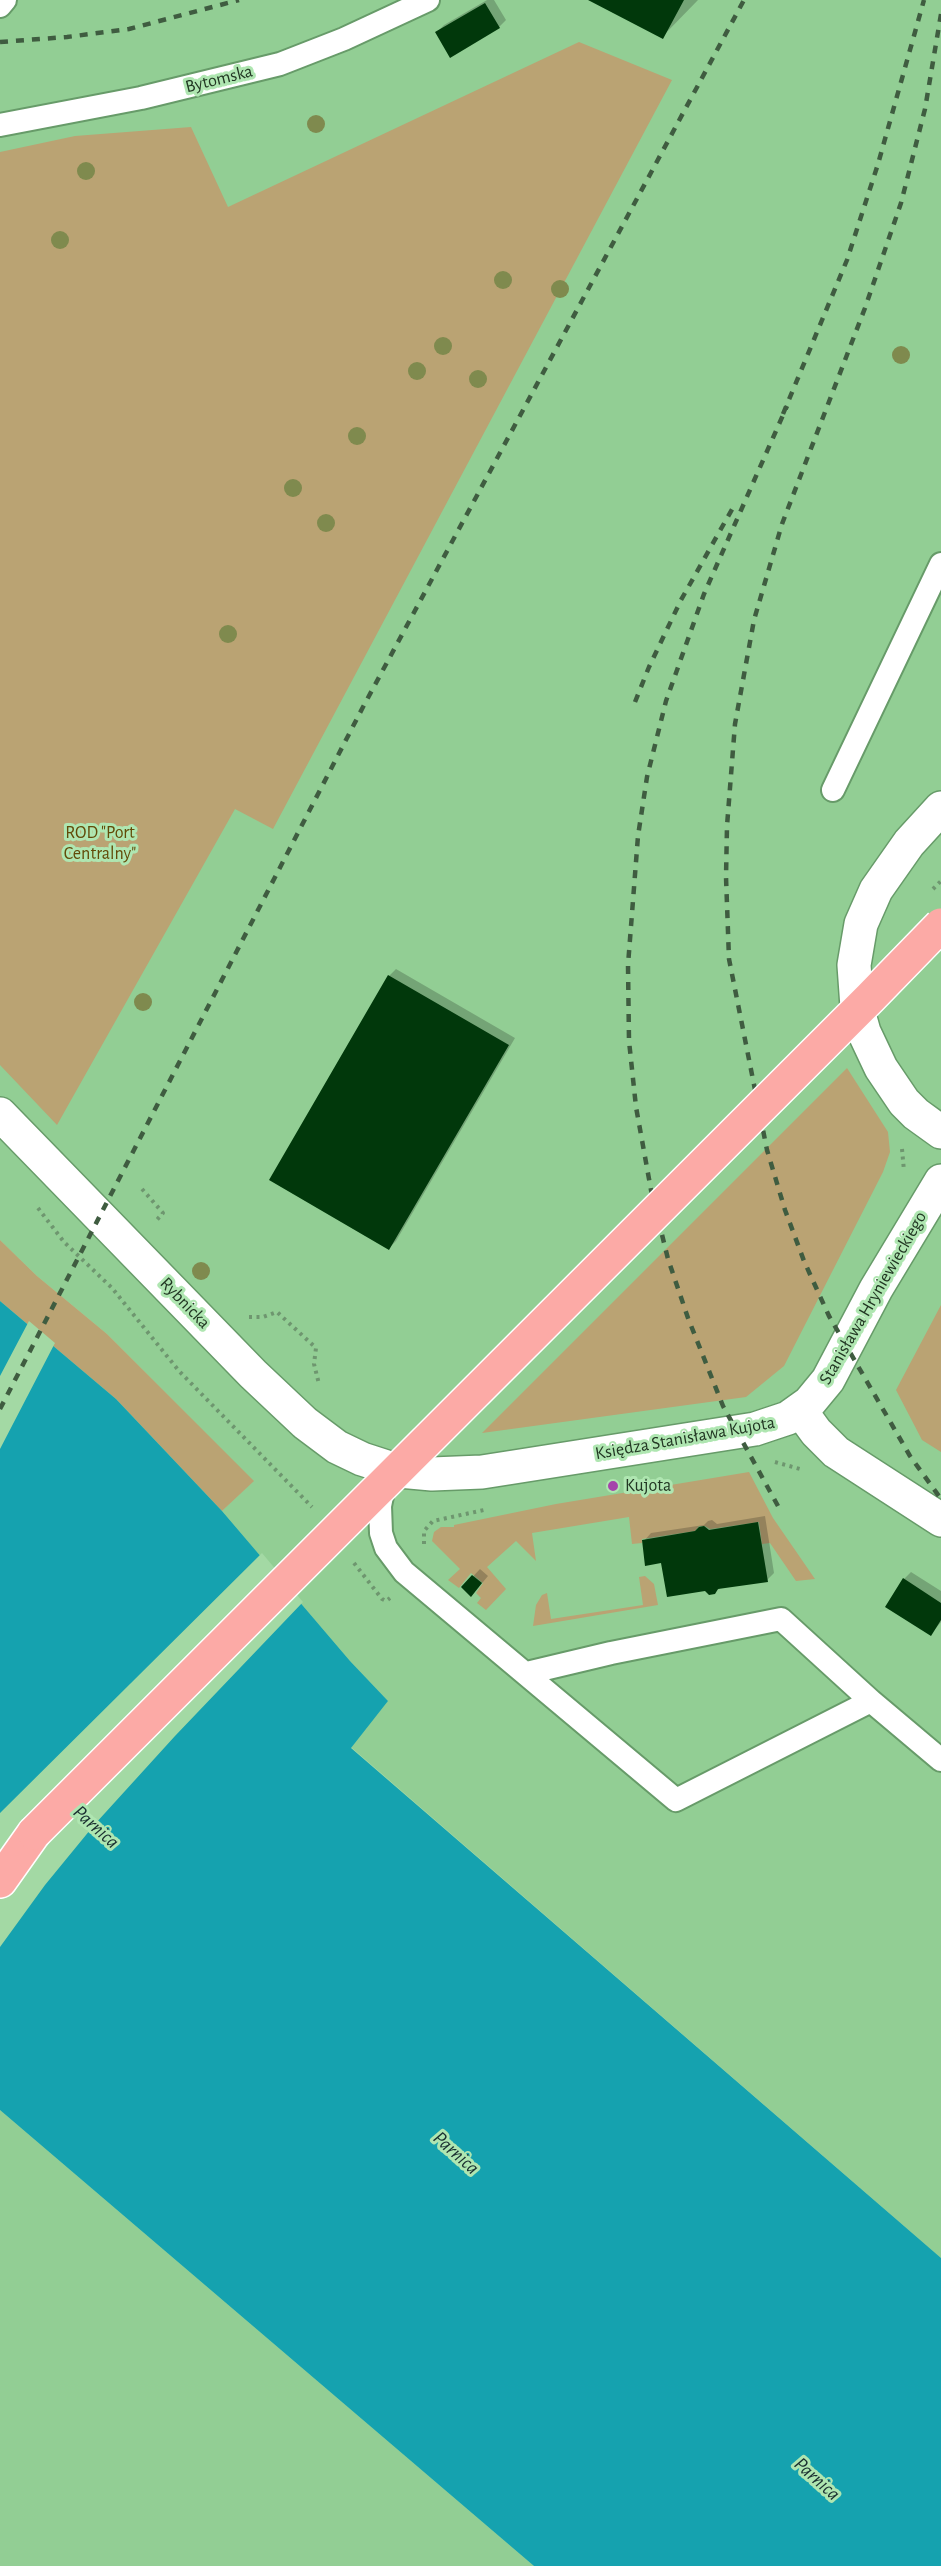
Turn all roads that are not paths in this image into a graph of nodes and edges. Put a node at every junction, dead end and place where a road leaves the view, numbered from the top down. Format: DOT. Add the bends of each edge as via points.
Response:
graph roads {
  1 [pos="5,0"];
  2 [pos="428,0"];
  3 [pos="0,6"];
  4 [pos="0,125"];
  5 [pos="941,564"];
  6 [pos="833,790"];
  7 [pos="941,808"];
  8 [pos="941,925"];
  9 [pos="0,1114"];
  10 [pos="941,1132"];
  11 [pos="941,1182"];
  12 [pos="801,1410"];
  13 [pos="388,1468"];
  14 [pos="941,1520"];
  15 [pos="527,1673"];
  16 [pos="872,1701"];
  17 [pos="941,1760"];
  18 [pos="34,1833"];
  19 [pos="0,1865"];
  20 [pos="0,1881"];
  1 -- 3 [label="lane"];
  2 -- 4 [label="lane, Bytomska" via="280,64 122,102"];
  5 -- 6 [label="lane"];
  7 -- 10 [label="street" via="909,843 876,890 861,924 854,965 857,1007 881,1068 904,1102"];
  8 -- 18 [label="main road, bridge"];
  9 -- 13 [label="street, Rybnicka" via="290,1410 337,1447"];
  11 -- 12 [label="street, Stanisława Hryniewieckiego" via="876,1289 828,1380"];
  12 -- 13 [label="street, Księdza Stanisława Kujota" via="783,1421 755,1429 489,1471 432,1474"];
  12 -- 14 [label="street" via="836,1452"];
  13 -- 15 [label="lane" via="380,1525 391,1557 429,1596"];
  15 -- 16 [label="lane" via="781,1619"];
  15 -- 16 [label="lane" via="676,1800"];
  16 -- 17 [label="lane"];
  18 -- 19 [label="main road"];
  18 -- 20 [label="main road"];
}
